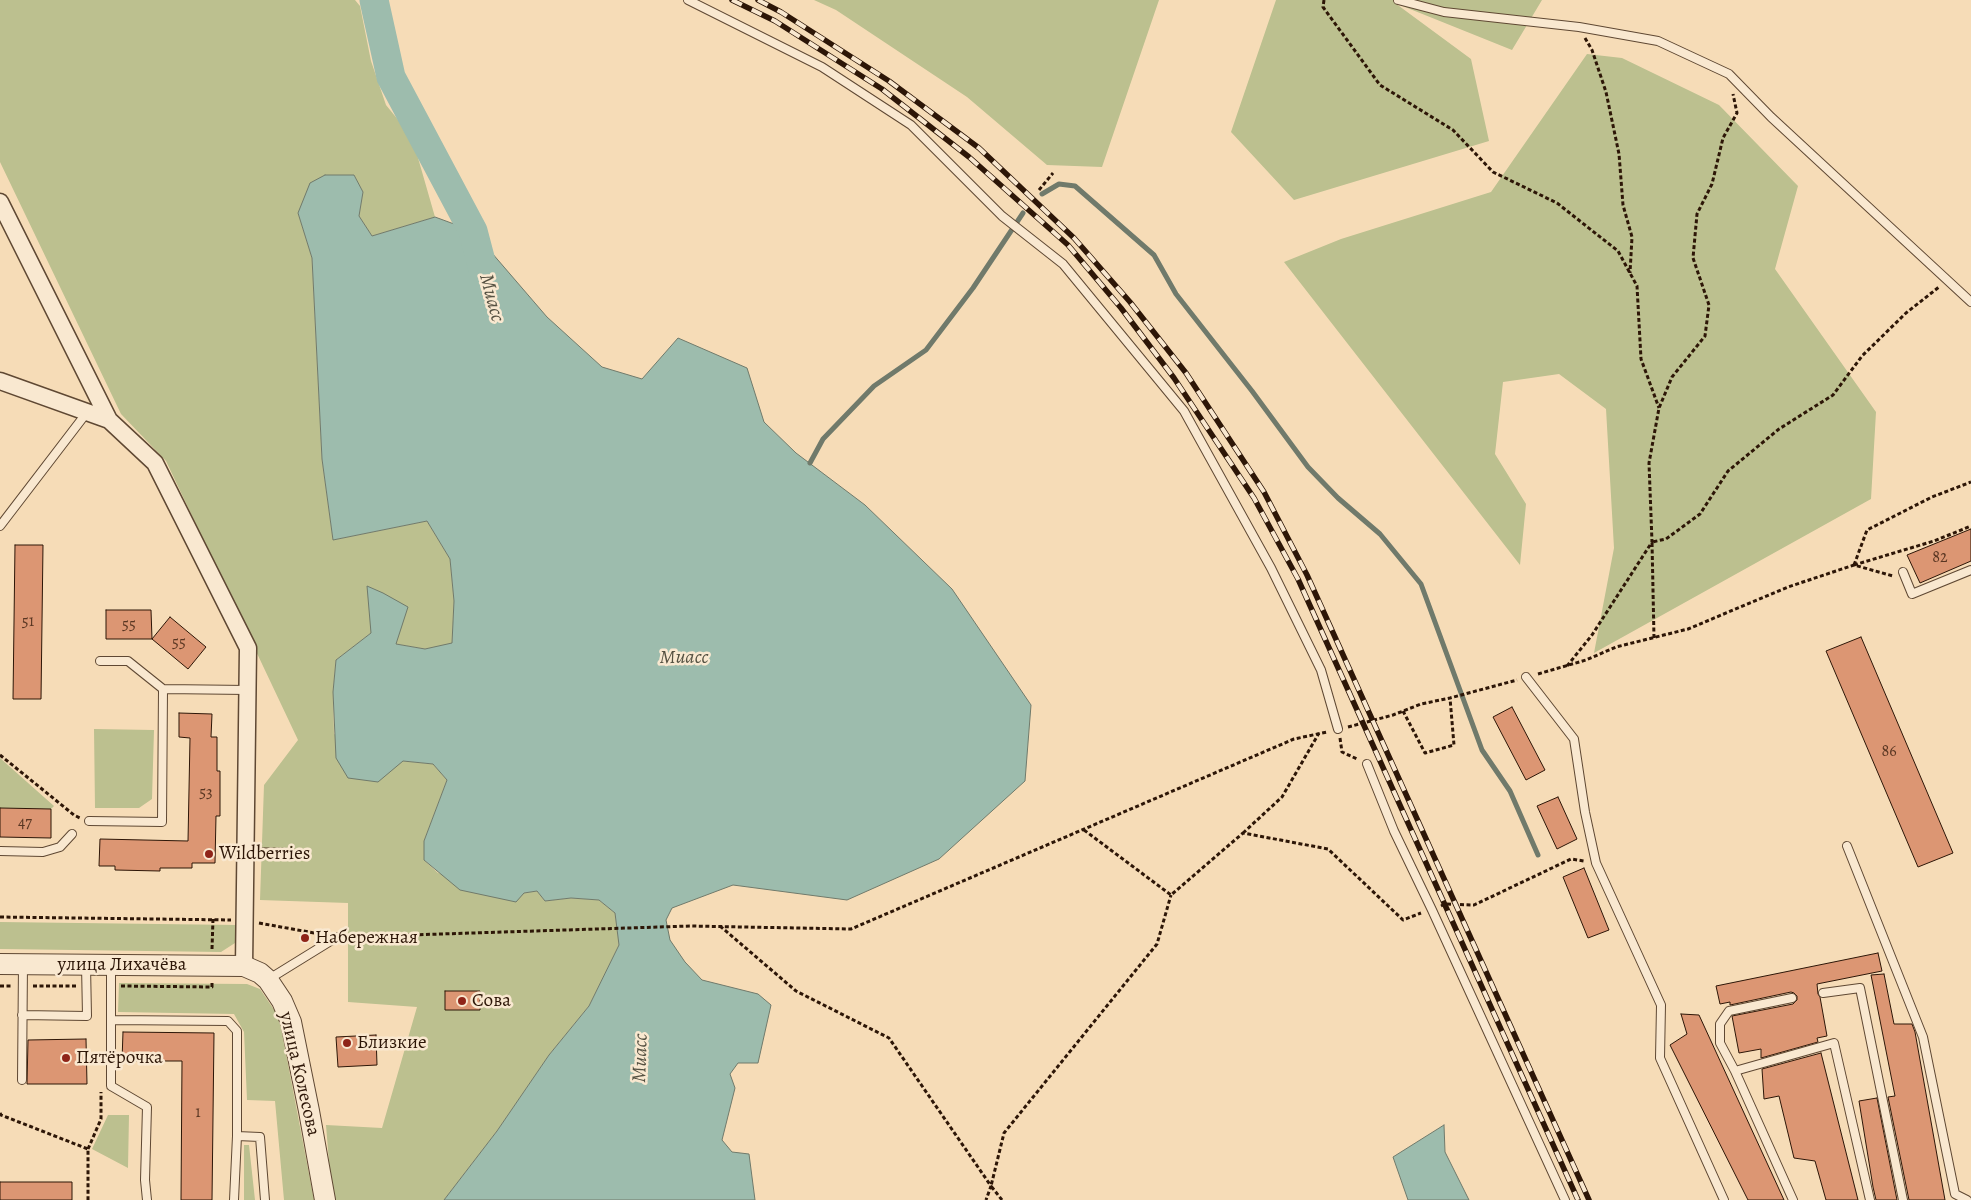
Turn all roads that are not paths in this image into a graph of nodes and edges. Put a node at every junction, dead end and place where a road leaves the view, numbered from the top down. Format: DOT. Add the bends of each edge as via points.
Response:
graph roads {
  1 [pos="688,0"];
  2 [pos="1398,0"];
  3 [pos="0,202"];
  4 [pos="1971,302"];
  5 [pos="0,381"];
  6 [pos="88,412"];
  7 [pos="109,420"];
  8 [pos="0,526"];
  9 [pos="1971,570"];
  10 [pos="1904,576"];
  11 [pos="100,661"];
  12 [pos="1526,678"];
  13 [pos="163,689"];
  14 [pos="248,690"];
  15 [pos="1338,729"];
  16 [pos="1367,764"];
  17 [pos="89,821"];
  18 [pos="72,834"];
  19 [pos="1847,846"];
  20 [pos="0,851"];
  21 [pos="246,852"];
  22 [pos="292,853"];
  23 [pos="337,937"];
  24 [pos="0,964"];
  25 [pos="23,964"];
  26 [pos="86,965"];
  27 [pos="111,965"];
  28 [pos="244,966"];
  29 [pos="268,980"];
  30 [pos="1823,993"];
  31 [pos="1792,998"];
  32 [pos="22,1015"];
  33 [pos="111,1020"];
  34 [pos="1735,1071"];
  35 [pos="22,1080"];
  36 [pos="237,1136"];
  37 [pos="147,1200"];
  38 [pos="234,1200"];
  39 [pos="265,1200"];
  40 [pos="325,1200"];
  41 [pos="1565,1200"];
  42 [pos="1724,1200"];
  43 [pos="1793,1200"];
  44 [pos="1870,1200"];
  45 [pos="1903,1200"];
  46 [pos="1967,1200"];
  1 -- 15 [label="lane" via="822,67 911,125 1002,216 1063,264 1184,411 1271,568 1309,645 1321,670"];
  2 -- 4 [label="lane" via="1444,12 1579,27 1658,41 1728,74"];
  3 -- 7 [label="street"];
  5 -- 6 [label="street"];
  6 -- 7 [label="street"];
  6 -- 8 [label="lane"];
  7 -- 14 [label="street" via="155,463 248,648"];
  9 -- 10 [label="lane" via="1912,594"];
  11 -- 13 [label="lane" via="128,661"];
  12 -- 42 [label="lane" via="1574,739 1596,863 1661,1006 1660,1058"];
  13 -- 14 [label="lane"];
  13 -- 17 [label="lane" via="162,822"];
  14 -- 21 [label="street"];
  16 -- 41 [label="lane" via="1394,831"];
  18 -- 20 [label="lane" via="60,847 43,852"];
  19 -- 46 [label="lane" via="1923,1037 1955,1194"];
  21 -- 22 [label="lane"];
  21 -- 28 [label="street"];
  23 -- 29 [label="lane"];
  24 -- 25 [label="street, улица Лихачёва"];
  25 -- 26 [label="street, улица Лихачёва"];
  25 -- 32 [label="lane"];
  26 -- 27 [label="street, улица Лихачёва"];
  26 -- 32 [label="lane" via="87,1016"];
  27 -- 28 [label="street, улица Лихачёва"];
  27 -- 33 [label="lane"];
  28 -- 29 [label="street, улица Колесова"];
  29 -- 40 [label="street, улица Колесова" via="291,1022"];
  30 -- 45 [label="lane" via="1860,988"];
  31 -- 34 [label="lane" via="1729,1011 1720,1024 1720,1043"];
  32 -- 35 [label="lane"];
  33 -- 36 [label="lane" via="228,1021 237,1031"];
  33 -- 37 [label="lane" via="111,1086 147,1107"];
  34 -- 43 [label="lane"];
  34 -- 44 [label="lane" via="1834,1043"];
  36 -- 38 [label="lane"];
  36 -- 39 [label="lane" via="260,1136"];
}
